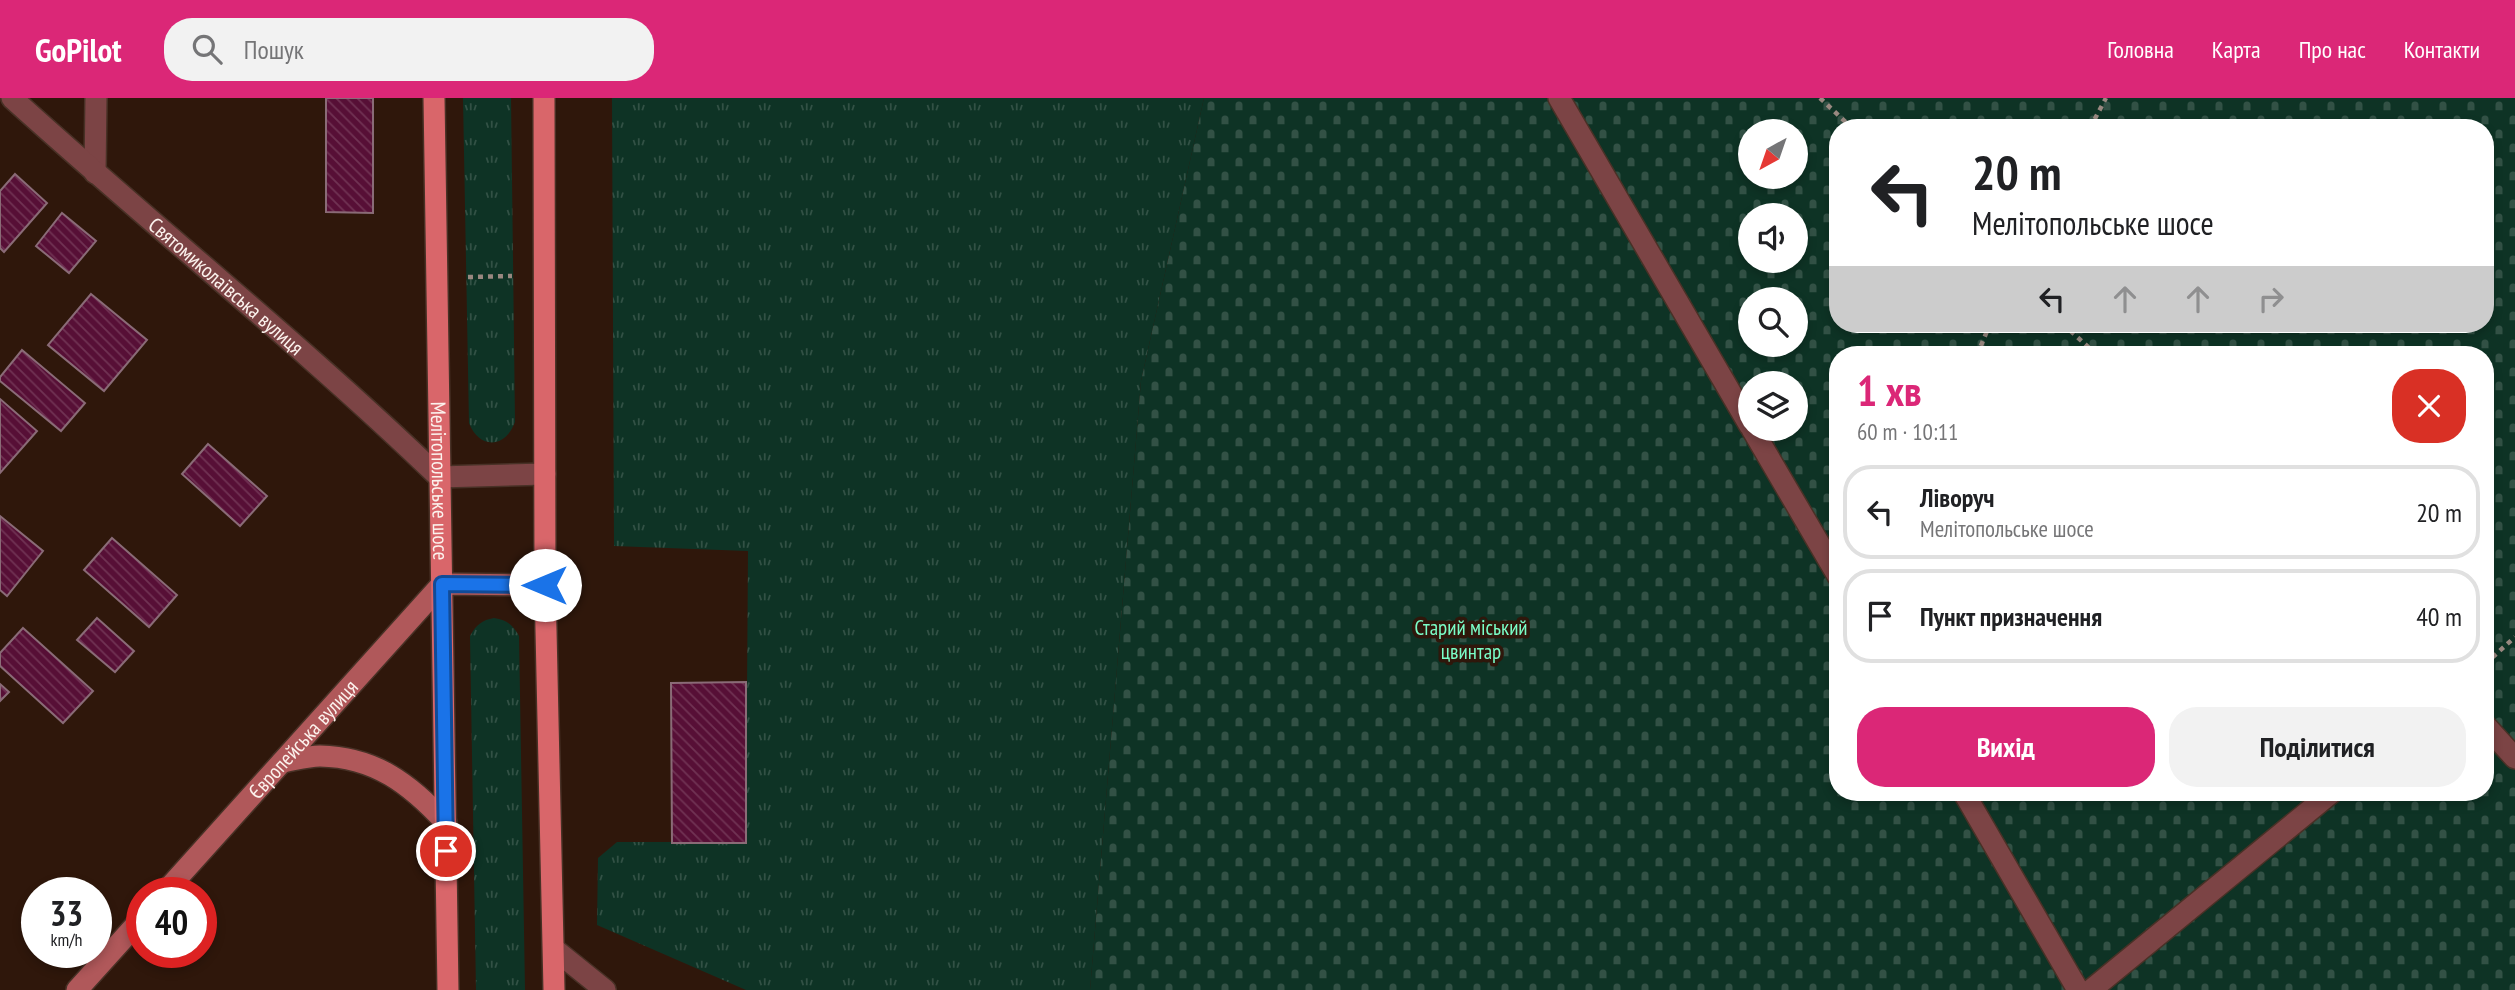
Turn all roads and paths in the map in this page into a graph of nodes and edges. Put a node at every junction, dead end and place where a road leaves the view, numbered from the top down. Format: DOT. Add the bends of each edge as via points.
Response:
graph roads {
  1 [pos="12,98"];
  2 [pos="96,98"];
  3 [pos="434,98"];
  4 [pos="544,98"];
  5 [pos="1559,98"];
  6 [pos="1820,98"];
  7 [pos="2106,98"];
  8 [pos="1842,119"];
  9 [pos="2095,119"];
  10 [pos="95,173"];
  11 [pos="546,276"];
  12 [pos="436,277"];
  13 [pos="2073,333"];
  14 [pos="2087,346"];
  15 [pos="1738,405"];
  16 [pos="1759,441"];
  17 [pos="545,474"];
  18 [pos="439,477"];
  19 [pos="1829,561"];
  20 [pos="442,584"];
  21 [pos="545,585"];
  22 [pos="2515,637"];
  23 [pos="2494,656"];
  24 [pos="2494,735"];
  25 [pos="2515,758"];
  26 [pos="282,762"];
  27 [pos="1969,801"];
  28 [pos="2321,801"];
  29 [pos="446,823"];
  30 [pos="178,877"];
  31 [pos="126,936"];
  32 [pos="554,949"];
  33 [pos="77,990"];
  34 [pos="448,990"];
  35 [pos="554,990"];
  36 [pos="605,990"];
  37 [pos="2078,990"];
  38 [pos="2091,990"];
  1 -- 10 [label="street, Святомиколаївська вулиця"];
  2 -- 10 [label="street"];
  3 -- 12 [label="main road, Мелітопольське шосе"];
  4 -- 11 [label="main road"];
  5 -- 15 [label="street"];
  6 -- 8 [label="path"];
  7 -- 9 [label="path"];
  10 -- 18 [label="street, Святомиколаївська вулиця" via="358,399"];
  11 -- 12 [label="path"];
  11 -- 17 [label="main road"];
  12 -- 18 [label="main road, Мелітопольське шосе"];
  13 -- 14 [label="path"];
  16 -- 19 [label="street"];
  17 -- 18 [label="street"];
  17 -- 21 [label="main road"];
  18 -- 20 [label="main road, Мелітопольське шосе"];
  20 -- 21 [label="street"];
  20 -- 26 [label="street, Європейська вулиця"];
  20 -- 29 [label="main road, Мелітопольське шосе"];
  21 -- 32 [label="main road"];
  22 -- 23 [label="path"];
  24 -- 25 [label="street"];
  26 -- 29 [label="street" via="319,756 365,763 420,794"];
  26 -- 30 [label="street, Європейська вулиця"];
  27 -- 37 [label="street"];
  28 -- 38 [label="street"];
  29 -- 34 [label="main road, Мелітопольське шосе"];
  31 -- 33 [label="street"];
  32 -- 35 [label="main road"];
  32 -- 36 [label="street"];
}
